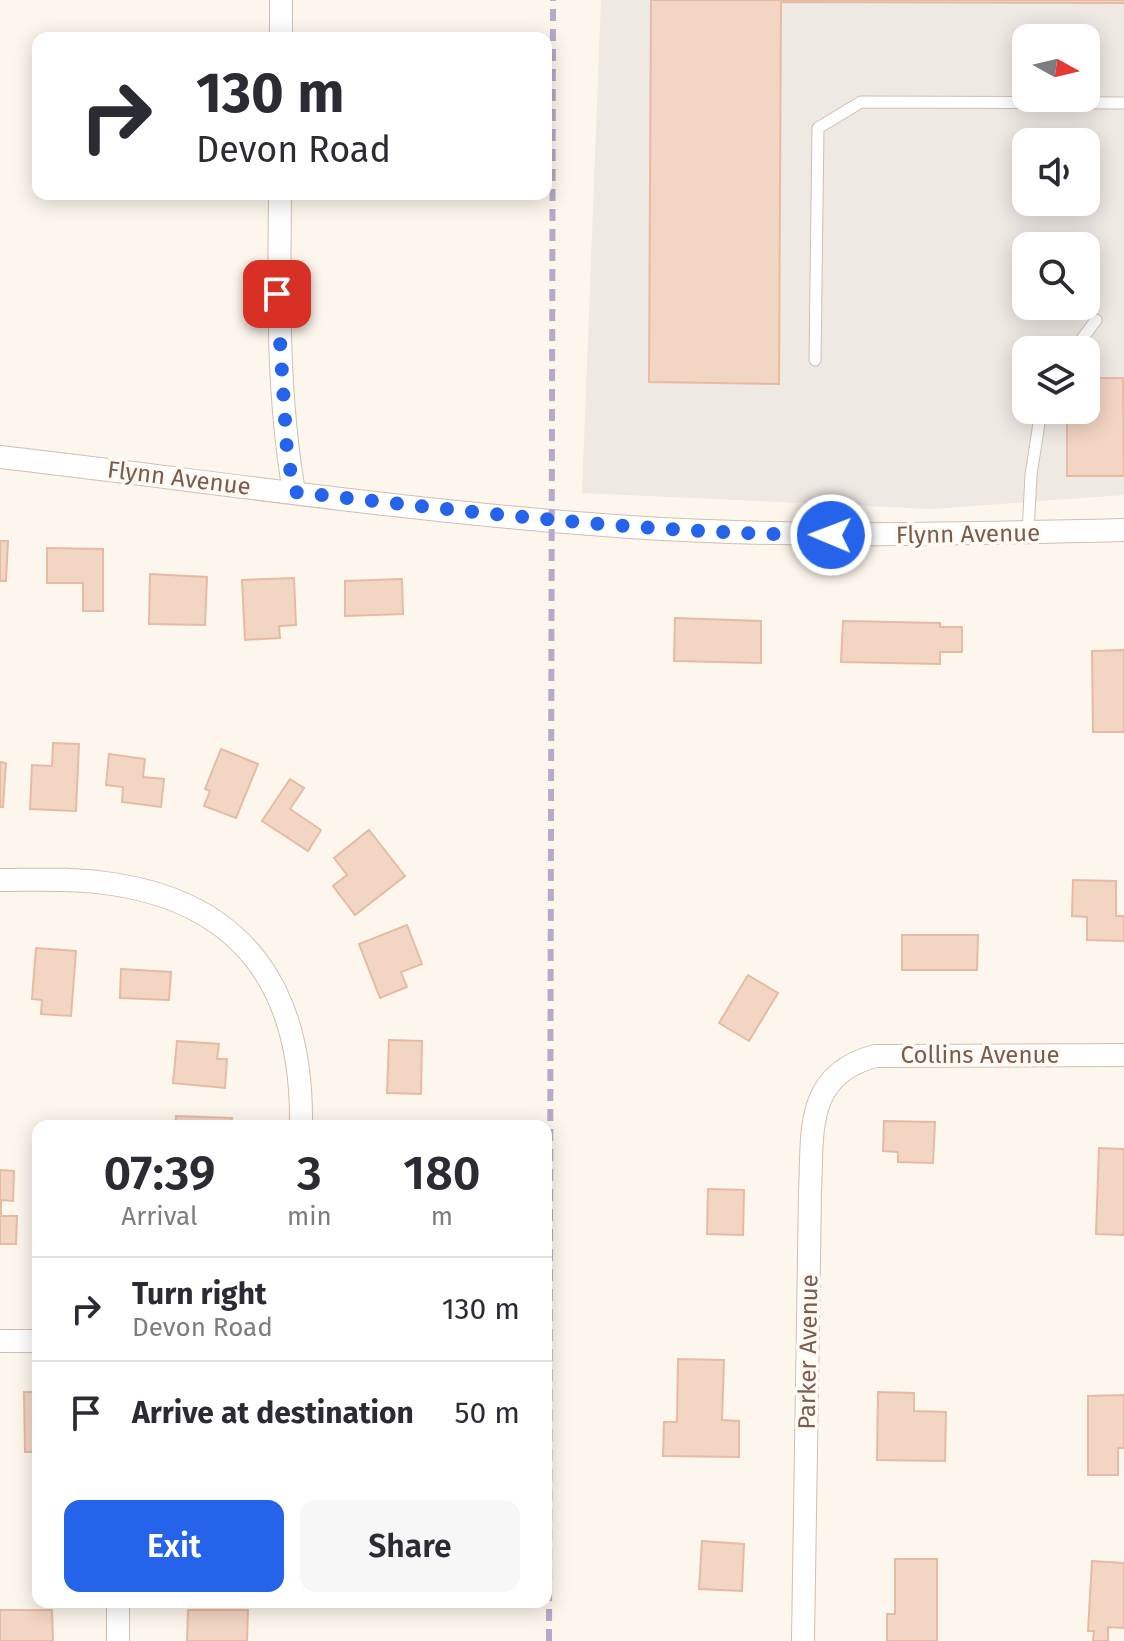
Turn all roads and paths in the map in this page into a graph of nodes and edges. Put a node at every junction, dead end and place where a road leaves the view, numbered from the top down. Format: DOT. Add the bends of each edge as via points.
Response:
graph roads {
  1 [pos="281,0"];
  2 [pos="281,32"];
  3 [pos="1124,103"];
  4 [pos="280,200"];
  5 [pos="1096,320"];
  6 [pos="1084,336"];
  7 [pos="815,360"];
  8 [pos="1039,424"];
  9 [pos="0,457"];
  10 [pos="294,492"];
  11 [pos="1124,530"];
  12 [pos="1028,533"];
  13 [pos="0,880"];
  14 [pos="1124,1055"];
  15 [pos="841,1074"];
  16 [pos="301,1120"];
  17 [pos="0,1341"];
  18 [pos="32,1341"];
  19 [pos="118,1608"];
  20 [pos="118,1641"];
  21 [pos="803,1641"];
  1 -- 2 [label="street"];
  3 -- 7 [label="lane" via="861,102 818,128"];
  4 -- 10 [label="street" via="278,336"];
  5 -- 6 [label="lane"];
  8 -- 12 [label="lane"];
  9 -- 10 [label="street, Flynn Avenue"];
  10 -- 12 [label="street, Flynn Avenue" via="671,529 817,535"];
  11 -- 12 [label="street, Flynn Avenue"];
  13 -- 16 [label="street" via="136,889 180,902 218,923 243,944 278,994 297,1055"];
  14 -- 15 [label="street, Collins Avenue" via="901,1054 853,1062"];
  15 -- 21 [label="street, Parker Avenue" via="821,1093 812,1124"];
  17 -- 18 [label="street"];
  19 -- 20 [label="street"];
}
